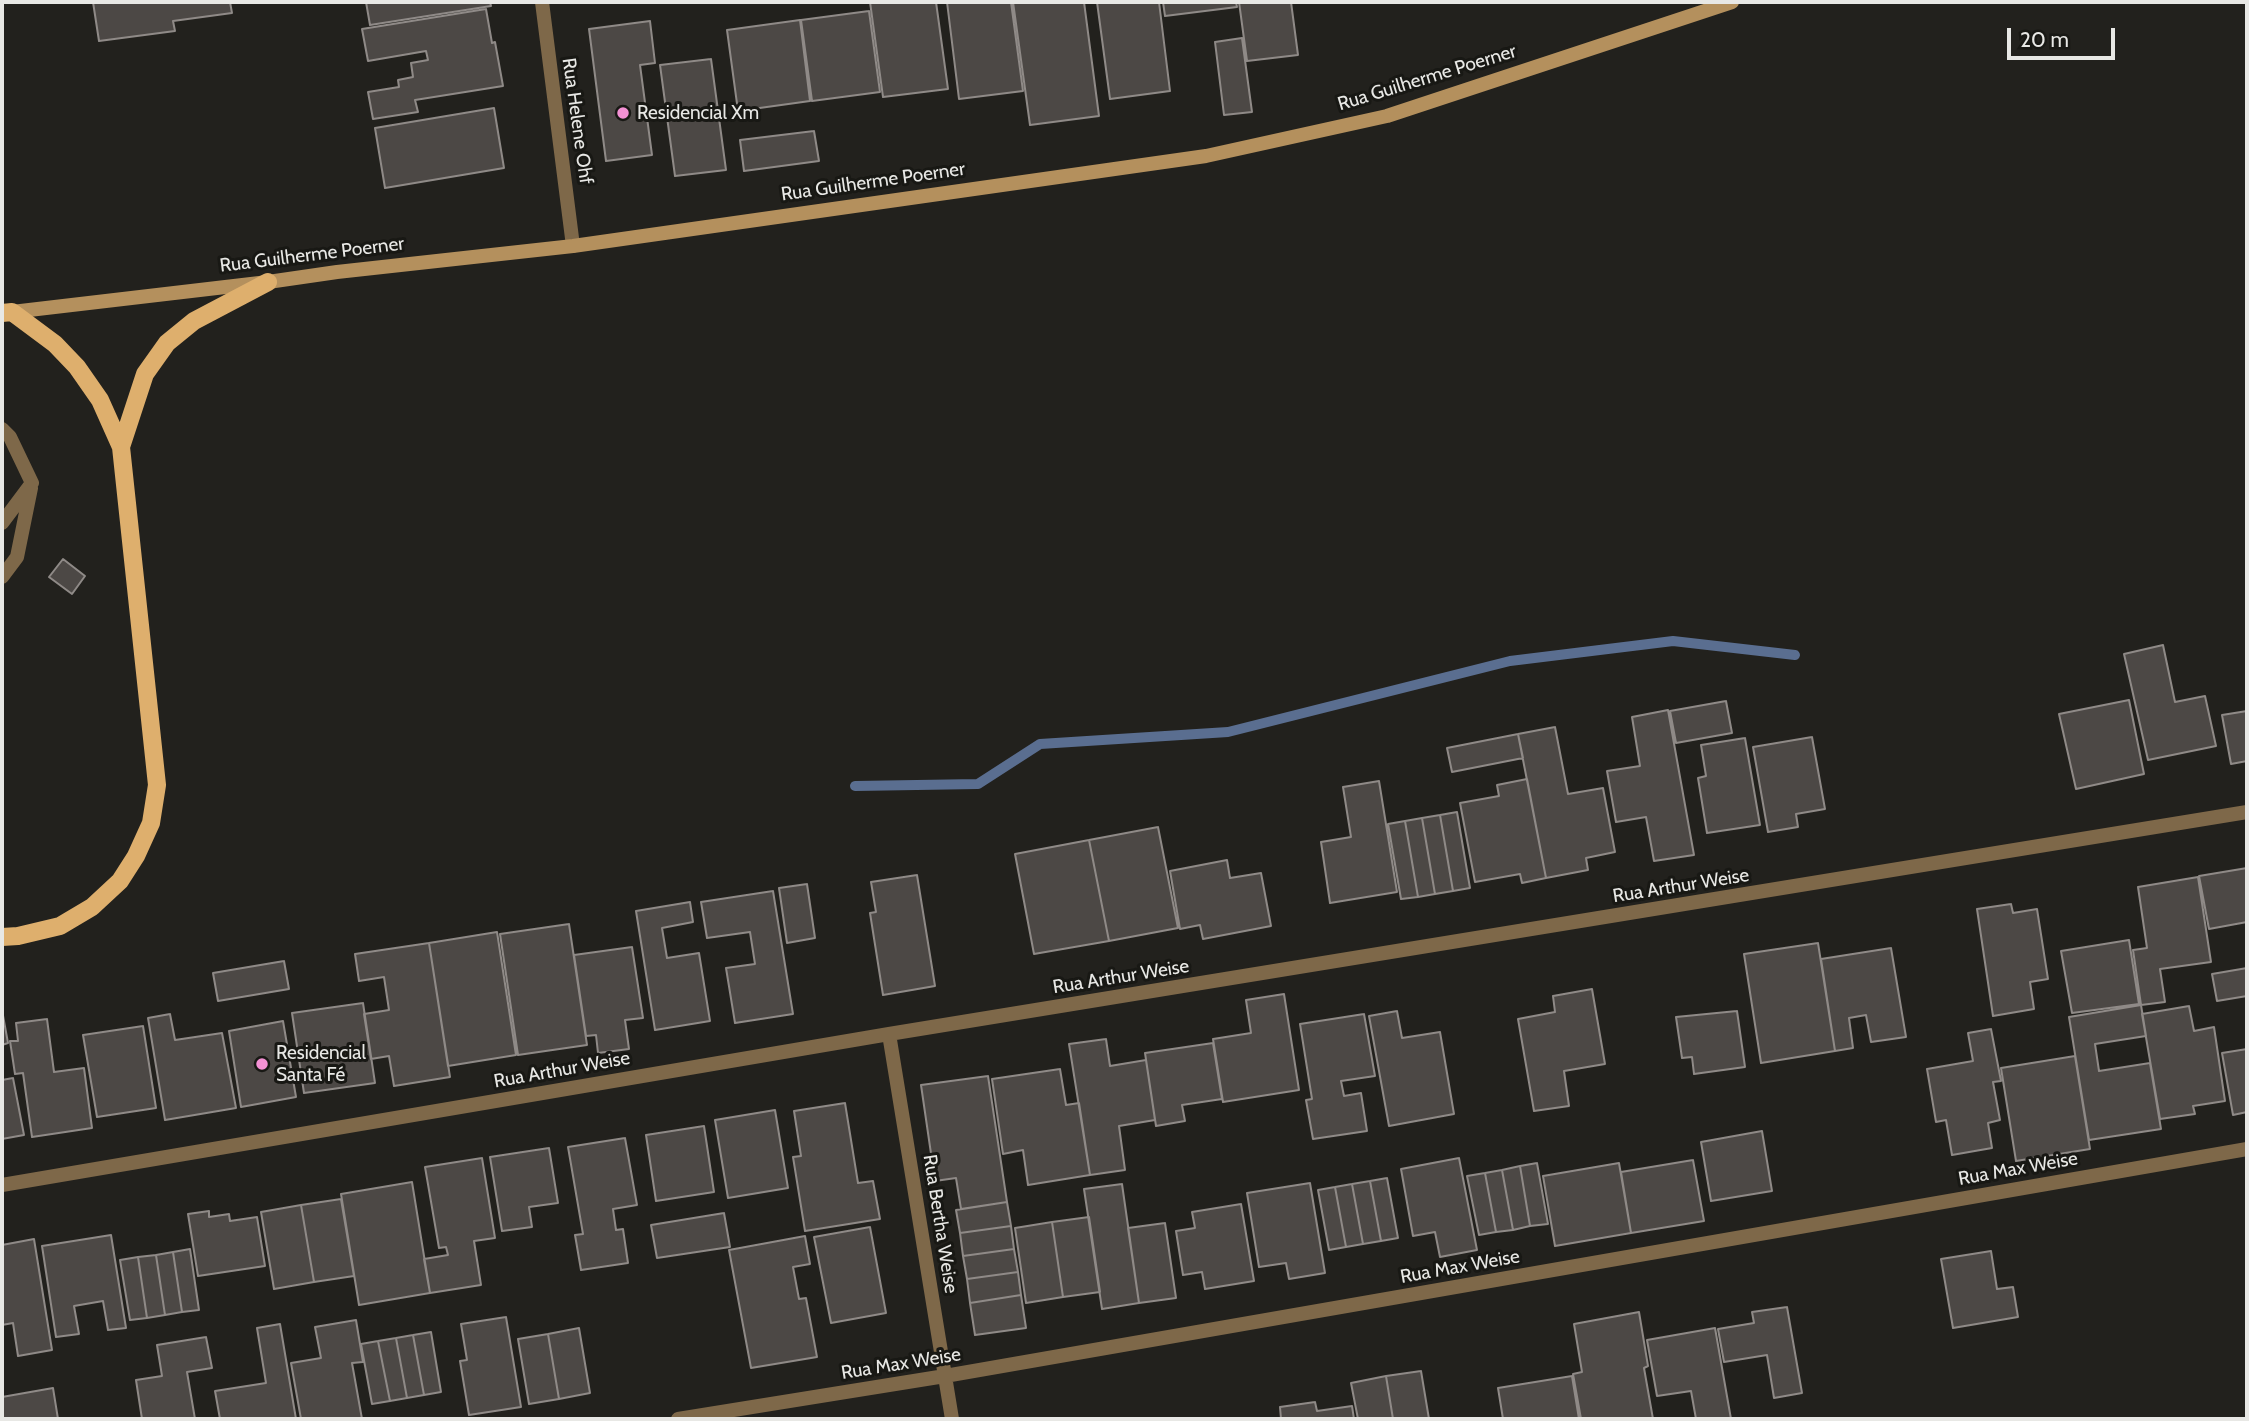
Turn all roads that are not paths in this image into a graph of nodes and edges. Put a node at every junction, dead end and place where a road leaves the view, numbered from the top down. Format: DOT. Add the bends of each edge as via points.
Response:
graph roads {
  1 [pos="542,2"];
  2 [pos="1732,2"];
  3 [pos="573,246"];
  4 [pos="268,282"];
  5 [pos="7,313"];
  6 [pos="2,429"];
  7 [pos="121,447"];
  8 [pos="32,484"];
  9 [pos="2,523"];
  10 [pos="2,577"];
  11 [pos="2247,812"];
  12 [pos="2,937"];
  13 [pos="889,1034"];
  14 [pos="2247,1149"];
  15 [pos="2,1185"];
  16 [pos="945,1376"];
  17 [pos="678,1419"];
  18 [pos="952,1419"];
  1 -- 3 [label="street, Rua Helene Ohf"];
  2 -- 3 [label="street, Rua Guilherme Poerner" via="1387,116 1206,156"];
  3 -- 4 [label="street, Rua Guilherme Poerner"];
  4 -- 5 [label="street, Rua Guilherme Poerner"];
  4 -- 7 [label="main road" via="194,321 167,343 145,374"];
  5 -- 7 [label="main road" via="55,344 77,367 100,400"];
  6 -- 8 [label="street"];
  7 -- 12 [label="main road" via="157,785 151,823 120,881 92,907 60,926"];
  8 -- 9 [label="street"];
  8 -- 10 [label="street" via="17,557"];
  11 -- 13 [label="street, Rua Arthur Weise"];
  13 -- 15 [label="street, Rua Arthur Weise"];
  13 -- 16 [label="street, Rua Bertha Weise"];
  14 -- 16 [label="street, Rua Max Weise"];
  16 -- 17 [label="street, Rua Max Weise"];
  16 -- 18 [label="street, Rua Bertha Weise"];
}
